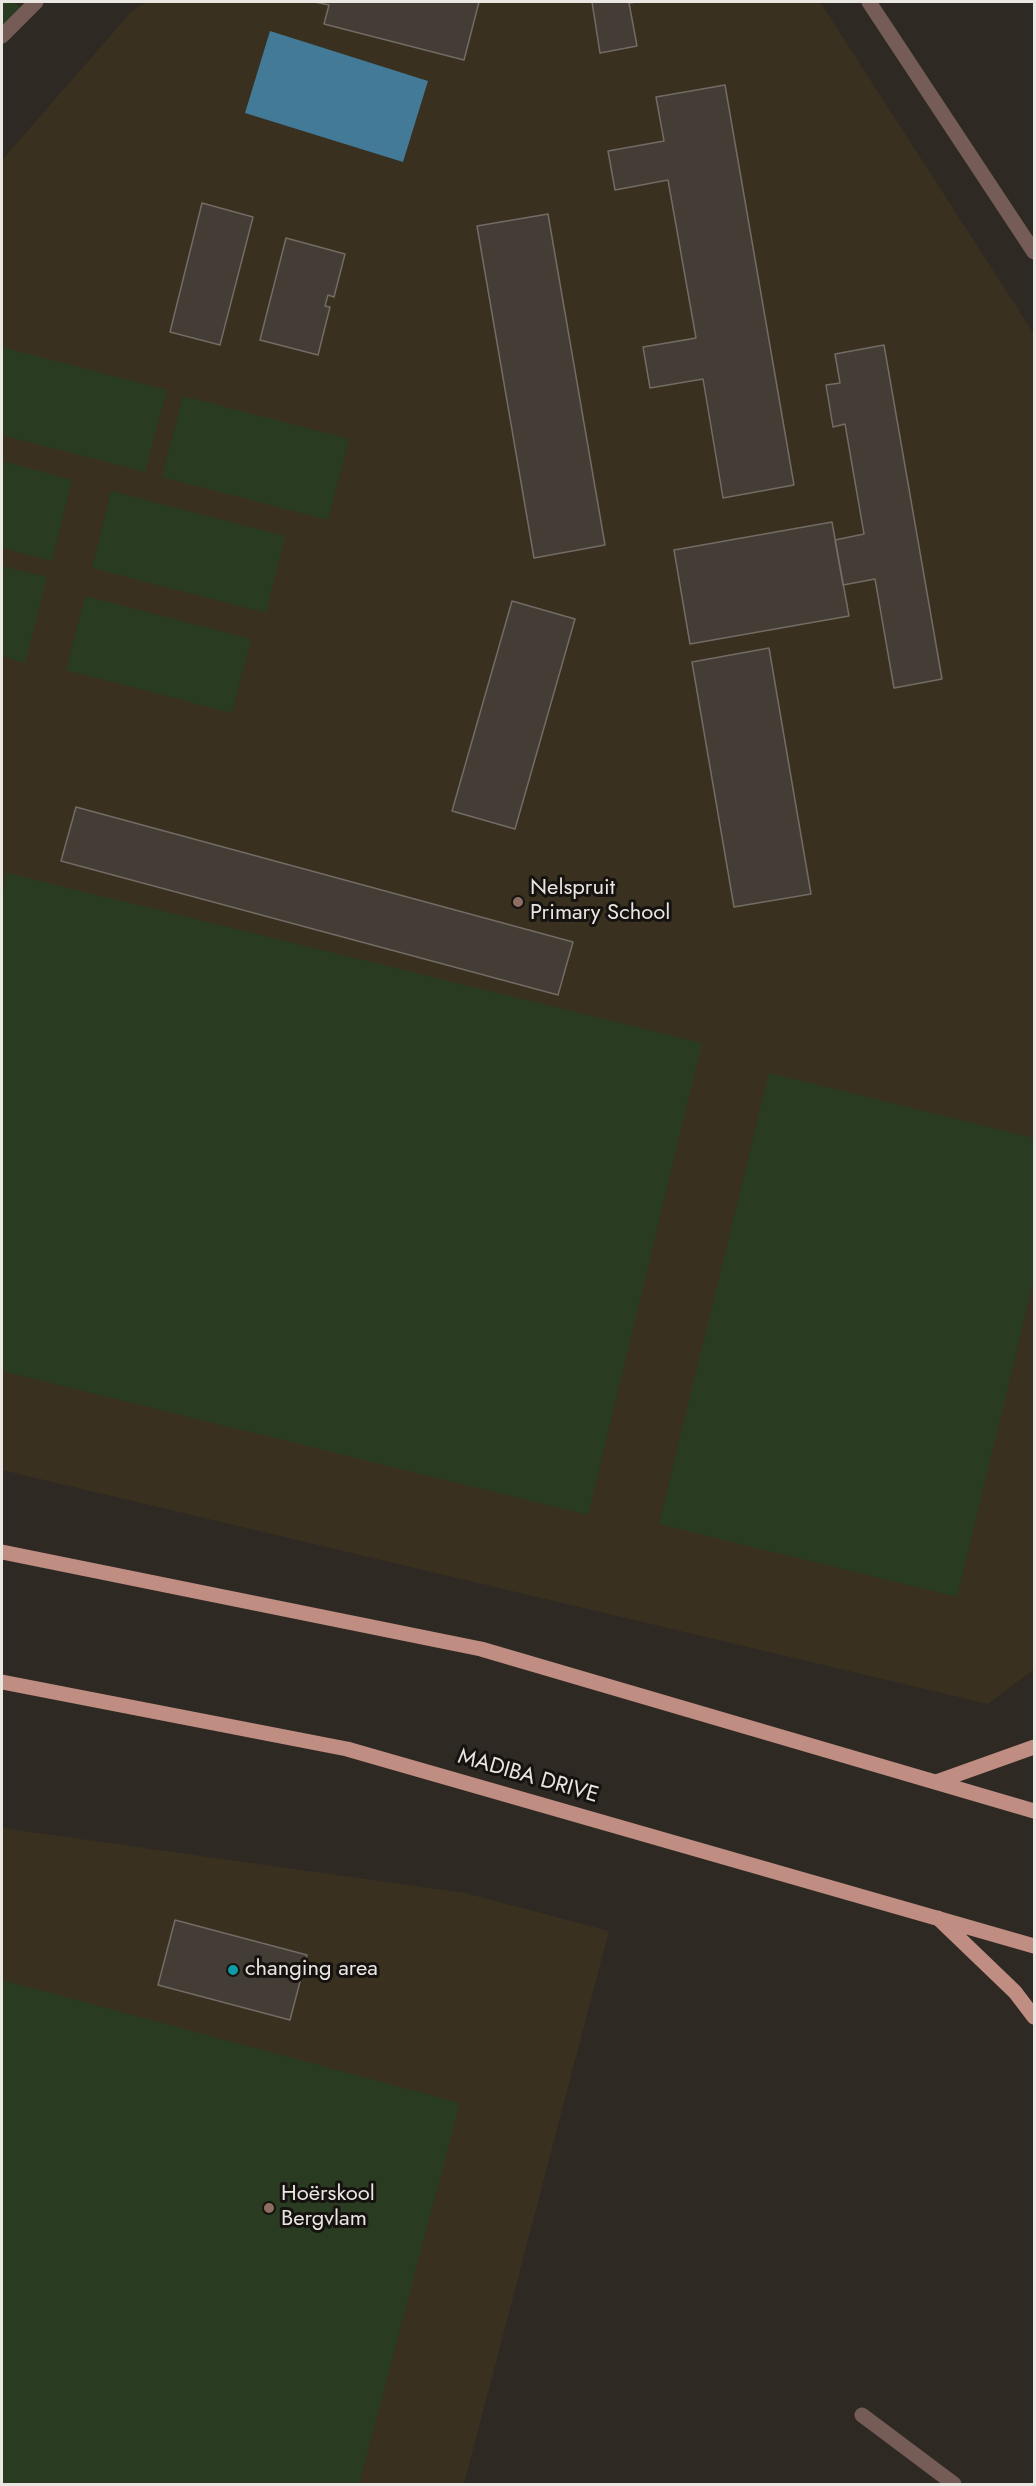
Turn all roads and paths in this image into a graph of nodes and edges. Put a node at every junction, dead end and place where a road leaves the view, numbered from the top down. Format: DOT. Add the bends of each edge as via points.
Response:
graph roads {
  1 [pos="869,2"];
  2 [pos="25,4"];
  3 [pos="2,36"];
  4 [pos="1035,252"];
  5 [pos="2,1552"];
  6 [pos="2,1682"];
  7 [pos="1035,1747"];
  8 [pos="936,1782"];
  9 [pos="1035,1811"];
  10 [pos="936,1916"];
  11 [pos="1035,1946"];
  12 [pos="1035,2016"];
  13 [pos="862,2415"];
  14 [pos="954,2484"];
  1 -- 4 [label="street"];
  2 -- 3 [label="street"];
  5 -- 8 [label="main road" via="481,1649"];
  6 -- 10 [label="main road, MADIBA DRIVE" via="347,1749"];
  7 -- 8 [label="main road"];
  8 -- 9 [label="main road"];
  10 -- 11 [label="main road, MADIBA DRIVE"];
  10 -- 12 [label="main road"];
  13 -- 14 [label="street"];
}
